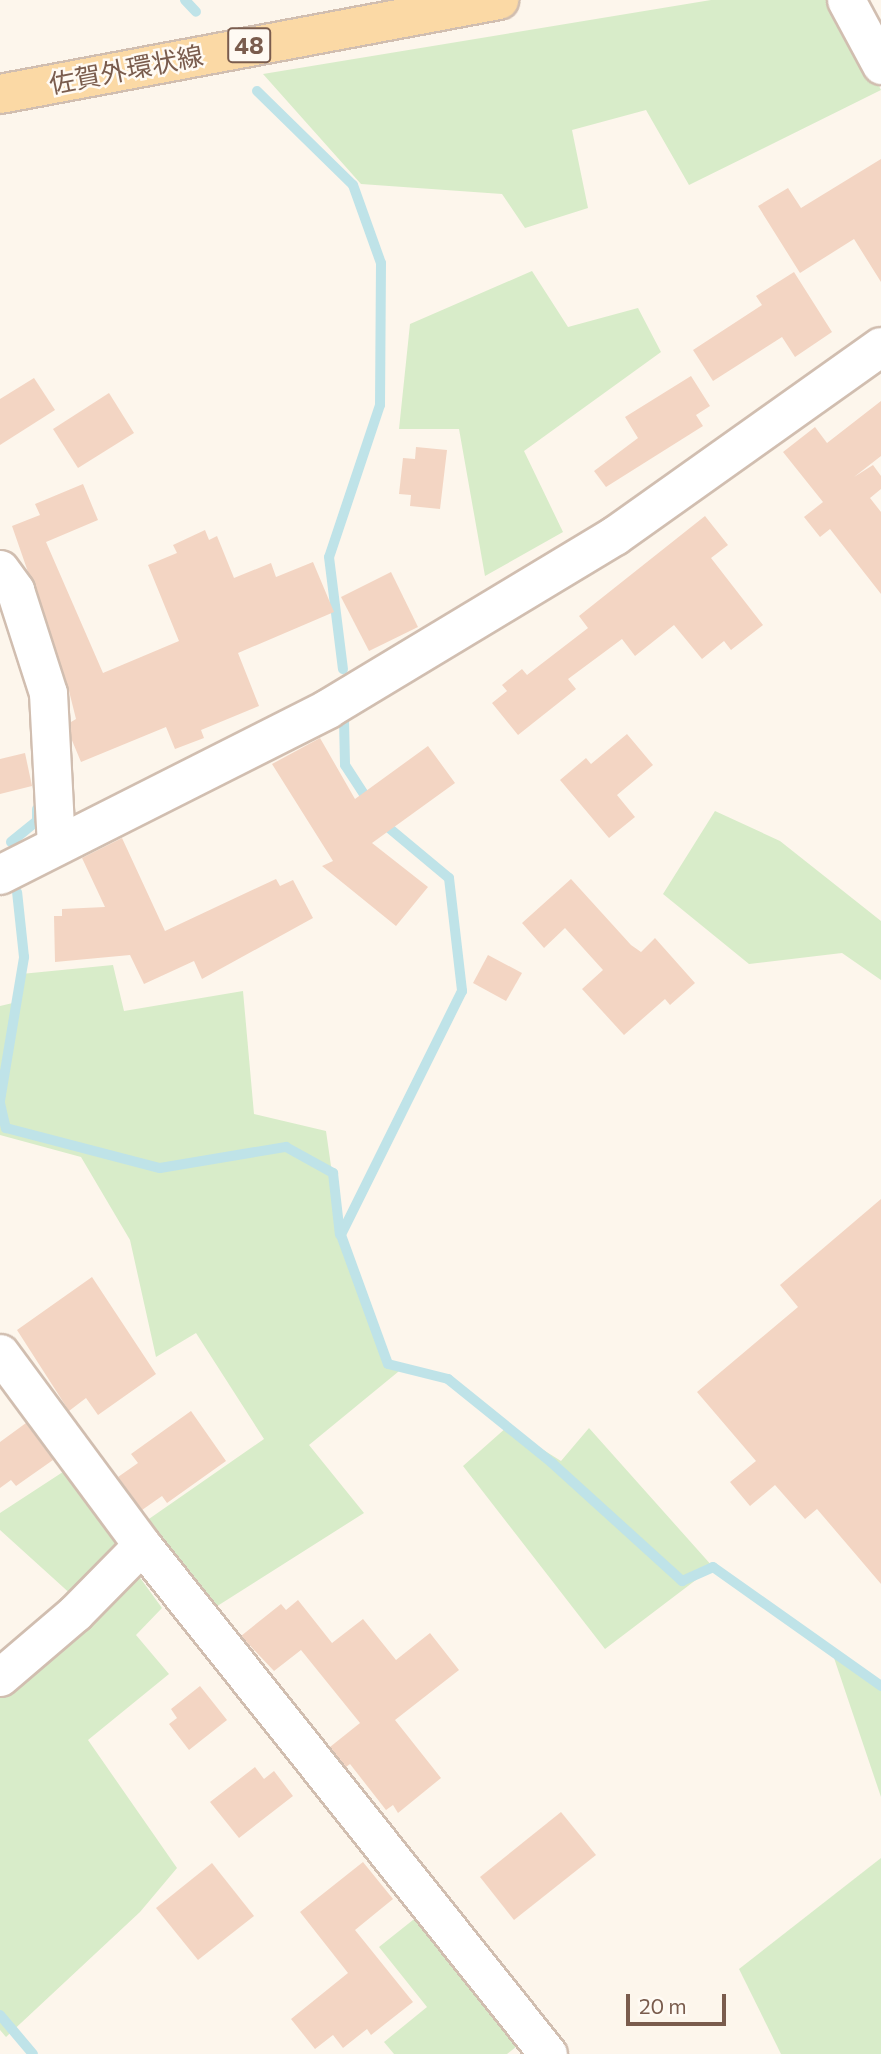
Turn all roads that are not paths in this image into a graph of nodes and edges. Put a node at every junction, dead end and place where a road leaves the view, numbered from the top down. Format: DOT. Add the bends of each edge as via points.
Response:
graph roads {
  1 [pos="499,0"];
  2 [pos="846,0"];
  3 [pos="881,65"];
  4 [pos="0,94"];
  5 [pos="881,347"];
  6 [pos="0,569"];
  7 [pos="56,846"];
  8 [pos="0,875"];
  9 [pos="0,1353"];
  10 [pos="142,1545"];
  11 [pos="0,1677"];
  12 [pos="548,2054"];
  1 -- 4 [label="main road, 佐賀外環状線 / 48"];
  2 -- 3 [label="street"];
  5 -- 7 [label="street" via="615,536 328,709"];
  6 -- 7 [label="street" via="15,590 48,693"];
  7 -- 8 [label="street"];
  9 -- 10 [label="street"];
  10 -- 11 [label="street" via="75,1613"];
  10 -- 12 [label="street"];
}
